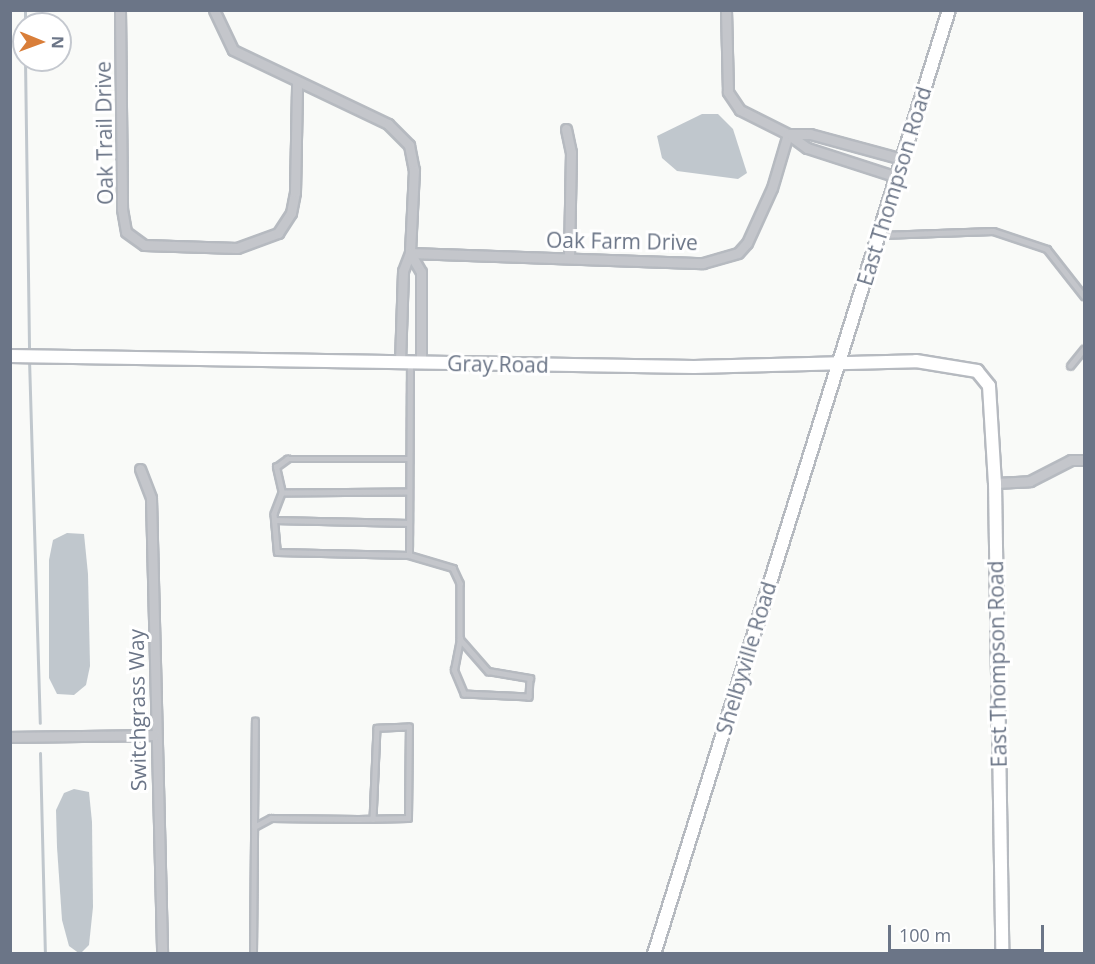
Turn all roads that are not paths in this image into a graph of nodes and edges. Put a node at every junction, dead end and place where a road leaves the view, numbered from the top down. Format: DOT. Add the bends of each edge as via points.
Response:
graph roads {
  1 [pos="120,10"];
  2 [pos="214,10"];
  3 [pos="726,10"];
  4 [pos="949,10"];
  5 [pos="297,83"];
  6 [pos="566,129"];
  7 [pos="788,134"];
  8 [pos="902,159"];
  9 [pos="897,177"];
  10 [pos="879,235"];
  11 [pos="410,253"];
  12 [pos="569,258"];
  13 [pos="1084,296"];
  14 [pos="1084,348"];
  15 [pos="10,356"];
  16 [pos="410,362"];
  17 [pos="839,362"];
  18 [pos="1070,366"];
  19 [pos="983,376"];
  20 [pos="409,459"];
  21 [pos="1084,460"];
  22 [pos="140,469"];
  23 [pos="995,483"];
  24 [pos="409,492"];
  25 [pos="282,493"];
  26 [pos="274,520"];
  27 [pos="409,523"];
  28 [pos="409,555"];
  29 [pos="460,639"];
  30 [pos="255,722"];
  31 [pos="154,735"];
  32 [pos="10,737"];
  33 [pos="373,819"];
  34 [pos="254,826"];
  35 [pos="162,954"];
  36 [pos="253,954"];
  37 [pos="654,954"];
  38 [pos="1002,954"];
  1 -- 5 [label="street, Oak Trail Drive" via="122,209 126,232 144,245 237,248 278,233 291,213 295,192"];
  2 -- 5 [label="street" via="233,50"];
  3 -- 7 [label="street" via="728,92 746,115"];
  4 -- 8 [label="main road, East Thompson Road"];
  5 -- 11 [label="street" via="388,124 409,145 414,170"];
  6 -- 12 [label="street" via="571,152"];
  7 -- 8 [label="street" via="810,134"];
  7 -- 9 [label="street" via="807,148"];
  7 -- 12 [label="street, Oak Farm Drive" via="757,227 738,253 703,263"];
  8 -- 9 [label="main road, East Thompson Road"];
  9 -- 10 [label="main road, East Thompson Road"];
  10 -- 13 [label="lane" via="993,231 1047,249"];
  10 -- 17 [label="main road, East Thompson Road"];
  11 -- 12 [label="street, Oak Farm Drive"];
  11 -- 16 [label="street" via="403,271"];
  11 -- 16 [label="street" via="421,272"];
  14 -- 18 [label="lane"];
  15 -- 16 [label="main road, Gray Road"];
  16 -- 17 [label="main road, Gray Road" via="694,367"];
  16 -- 20 [label="lane"];
  17 -- 19 [label="main road, Gray Road" via="958,364"];
  17 -- 37 [label="main road, Shelbyville Road"];
  19 -- 23 [label="main road, East Thompson Road" via="992,402"];
  20 -- 24 [label="lane"];
  20 -- 25 [label="lane" via="287,459 276,467"];
  21 -- 23 [label="street" via="1071,460 1030,481"];
  22 -- 31 [label="street, Switchgrass Way" via="151,498"];
  23 -- 38 [label="main road, East Thompson Road"];
  24 -- 25 [label="lane"];
  24 -- 27 [label="lane"];
  25 -- 26 [label="lane"];
  26 -- 27 [label="lane"];
  26 -- 28 [label="lane" via="277,552"];
  27 -- 28 [label="lane"];
  28 -- 29 [label="lane" via="453,568 460,583"];
  29 -- 29 [label="lane" via="488,671 530,678 529,697 464,694 454,670"];
  30 -- 34 [label="lane"];
  31 -- 32 [label="street"];
  31 -- 35 [label="street, Switchgrass Way"];
  33 -- 33 [label="lane" via="408,818 409,727 377,728 372,741"];
  33 -- 34 [label="lane" via="271,818"];
  34 -- 36 [label="lane"];
}
